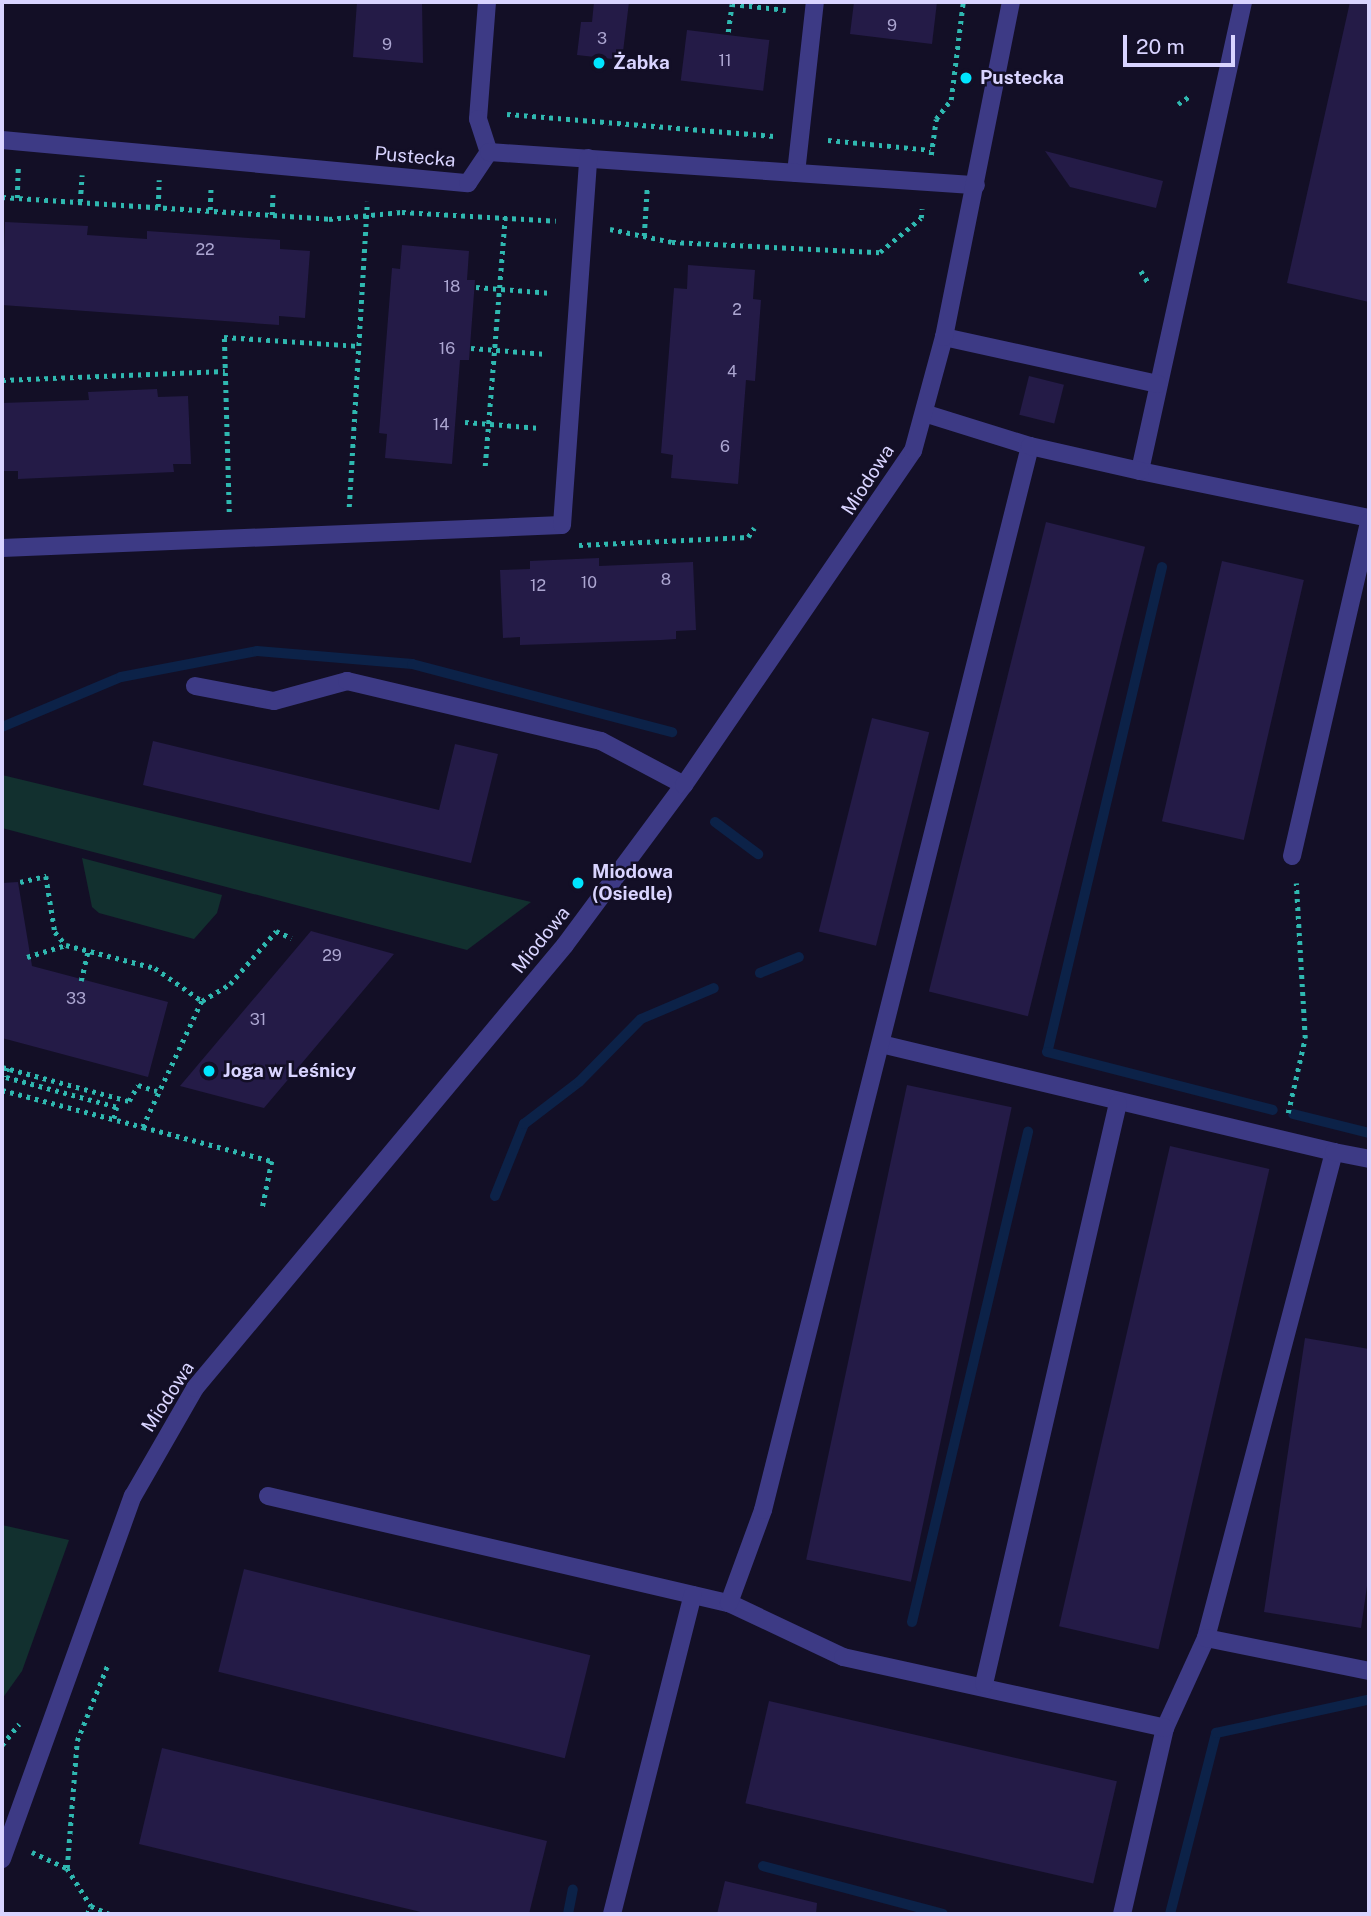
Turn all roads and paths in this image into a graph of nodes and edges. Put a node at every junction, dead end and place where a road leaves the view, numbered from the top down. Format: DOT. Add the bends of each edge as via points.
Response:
graph roads {
  1 [pos="488,2"];
  2 [pos="963,2"];
  3 [pos="1011,2"];
  4 [pos="1244,2"];
  5 [pos="815,8"];
  6 [pos="728,32"];
  7 [pos="1190,96"];
  8 [pos="1178,104"];
  9 [pos="479,112"];
  10 [pos="800,138"];
  11 [pos="2,140"];
  12 [pos="489,152"];
  13 [pos="588,158"];
  14 [pos="649,162"];
  15 [pos="796,173"];
  16 [pos="369,174"];
  17 [pos="976,186"];
  18 [pos="2,197"];
  19 [pos="366,215"];
  20 [pos="505,217"];
  21 [pos="921,219"];
  22 [pos="583,224"];
  23 [pos="643,236"];
  24 [pos="1141,271"];
  25 [pos="1148,282"];
  26 [pos="476,287"];
  27 [pos="499,289"];
  28 [pos="578,295"];
  29 [pos="944,337"];
  30 [pos="358,346"];
  31 [pos="471,348"];
  32 [pos="494,349"];
  33 [pos="573,356"];
  34 [pos="225,371"];
  35 [pos="2,380"];
  36 [pos="1158,384"];
  37 [pos="927,414"];
  38 [pos="465,422"];
  39 [pos="488,424"];
  40 [pos="568,430"];
  41 [pos="1030,446"];
  42 [pos="485,466"];
  43 [pos="1140,471"];
  44 [pos="229,517"];
  45 [pos="1369,520"];
  46 [pos="754,528"];
  47 [pos="351,536"];
  48 [pos="572,546"];
  49 [pos="2,548"];
  50 [pos="195,686"];
  51 [pos="684,785"];
  52 [pos="1292,856"];
  53 [pos="20,882"];
  54 [pos="292,938"];
  55 [pos="66,945"];
  56 [pos="88,951"];
  57 [pos="27,957"];
  58 [pos="81,981"];
  59 [pos="202,1001"];
  60 [pos="881,1044"];
  61 [pos="2,1067"];
  62 [pos="8,1068"];
  63 [pos="2,1090"];
  64 [pos="157,1091"];
  65 [pos="1118,1104"];
  66 [pos="114,1119"];
  67 [pos="144,1127"];
  68 [pos="1288,1142"];
  69 [pos="1334,1152"];
  70 [pos="1369,1159"];
  71 [pos="262,1210"];
  72 [pos="268,1496"];
  73 [pos="693,1595"];
  74 [pos="729,1603"];
  75 [pos="1206,1638"];
  76 [pos="108,1664"];
  77 [pos="1369,1671"];
  78 [pos="984,1685"];
  79 [pos="21,1721"];
  80 [pos="1165,1728"];
  81 [pos="2,1745"];
  82 [pos="8,1841"];
  83 [pos="2,1859"];
  84 [pos="67,1868"];
  85 [pos="91,1906"];
  86 [pos="87,1914"];
  87 [pos="110,1914"];
  88 [pos="612,1914"];
  89 [pos="1122,1914"];
  1 -- 9 [label="street"];
  2 -- 10 [label="path" via="951,100 936,119 932,150"];
  3 -- 17 [label="street, Miodowa"];
  4 -- 36 [label="street"];
  5 -- 6 [label="path" via="732,4"];
  5 -- 10 [label="street"];
  7 -- 8 [label="path"];
  9 -- 10 [label="path"];
  9 -- 12 [label="street"];
  10 -- 15 [label="street"];
  11 -- 16 [label="street, Pustecka"];
  12 -- 13 [label="street"];
  12 -- 16 [label="street, Pustecka" via="468,183"];
  13 -- 14 [label="street"];
  13 -- 22 [label="street"];
  14 -- 15 [label="street"];
  14 -- 23 [label="path"];
  15 -- 17 [label="street"];
  16 -- 19 [label="path"];
  17 -- 29 [label="street, Miodowa"];
  18 -- 19 [label="path" via="329,219"];
  19 -- 20 [label="path"];
  19 -- 30 [label="path"];
  20 -- 22 [label="path"];
  20 -- 27 [label="path"];
  21 -- 23 [label="path" via="880,252"];
  22 -- 23 [label="path"];
  22 -- 28 [label="street"];
  24 -- 25 [label="path"];
  26 -- 27 [label="path"];
  27 -- 28 [label="path"];
  27 -- 32 [label="path"];
  28 -- 33 [label="street"];
  29 -- 36 [label="street"];
  29 -- 37 [label="street, Miodowa"];
  30 -- 34 [label="path" via="224,337"];
  30 -- 47 [label="path"];
  31 -- 32 [label="path"];
  32 -- 33 [label="path"];
  32 -- 39 [label="path"];
  33 -- 40 [label="street"];
  34 -- 35 [label="path"];
  34 -- 44 [label="path"];
  36 -- 43 [label="street"];
  37 -- 41 [label="street"];
  37 -- 51 [label="street, Miodowa" via="913,452"];
  38 -- 39 [label="path"];
  39 -- 40 [label="path"];
  39 -- 42 [label="path"];
  40 -- 47 [label="street" via="562,525"];
  41 -- 43 [label="street"];
  41 -- 60 [label="street"];
  43 -- 45 [label="street"];
  45 -- 52 [label="street"];
  46 -- 48 [label="path" via="748,537"];
  47 -- 49 [label="street"];
  50 -- 51 [label="street" via="275,701 347,681 601,741"];
  51 -- 82 [label="street, Miodowa" via="565,946 195,1388 133,1496"];
  52 -- 68 [label="path" via="1305,1038 1289,1094"];
  53 -- 55 [label="path" via="46,876 55,932"];
  54 -- 59 [label="path" via="276,931 230,984"];
  55 -- 56 [label="path"];
  55 -- 57 [label="path"];
  56 -- 58 [label="path"];
  56 -- 59 [label="path" via="155,968"];
  59 -- 64 [label="path"];
  60 -- 65 [label="street"];
  60 -- 74 [label="street" via="763,1510"];
  61 -- 62 [label="path"];
  62 -- 64 [label="path" via="129,1101 138,1085"];
  62 -- 66 [label="path" via="6,1077 117,1107"];
  63 -- 66 [label="path"];
  64 -- 67 [label="path"];
  65 -- 68 [label="street"];
  65 -- 78 [label="street"];
  66 -- 67 [label="path"];
  67 -- 71 [label="path" via="272,1161"];
  68 -- 69 [label="street"];
  69 -- 70 [label="street"];
  69 -- 75 [label="street"];
  72 -- 73 [label="street"];
  73 -- 74 [label="street"];
  73 -- 88 [label="street"];
  74 -- 78 [label="street" via="843,1657"];
  75 -- 77 [label="street"];
  75 -- 80 [label="street"];
  76 -- 84 [label="path" via="77,1741"];
  78 -- 80 [label="street"];
  79 -- 81 [label="path"];
  80 -- 89 [label="street"];
  82 -- 83 [label="street, Miodowa"];
  82 -- 84 [label="path"];
  84 -- 85 [label="path"];
  85 -- 86 [label="path"];
  85 -- 87 [label="path"];
}
